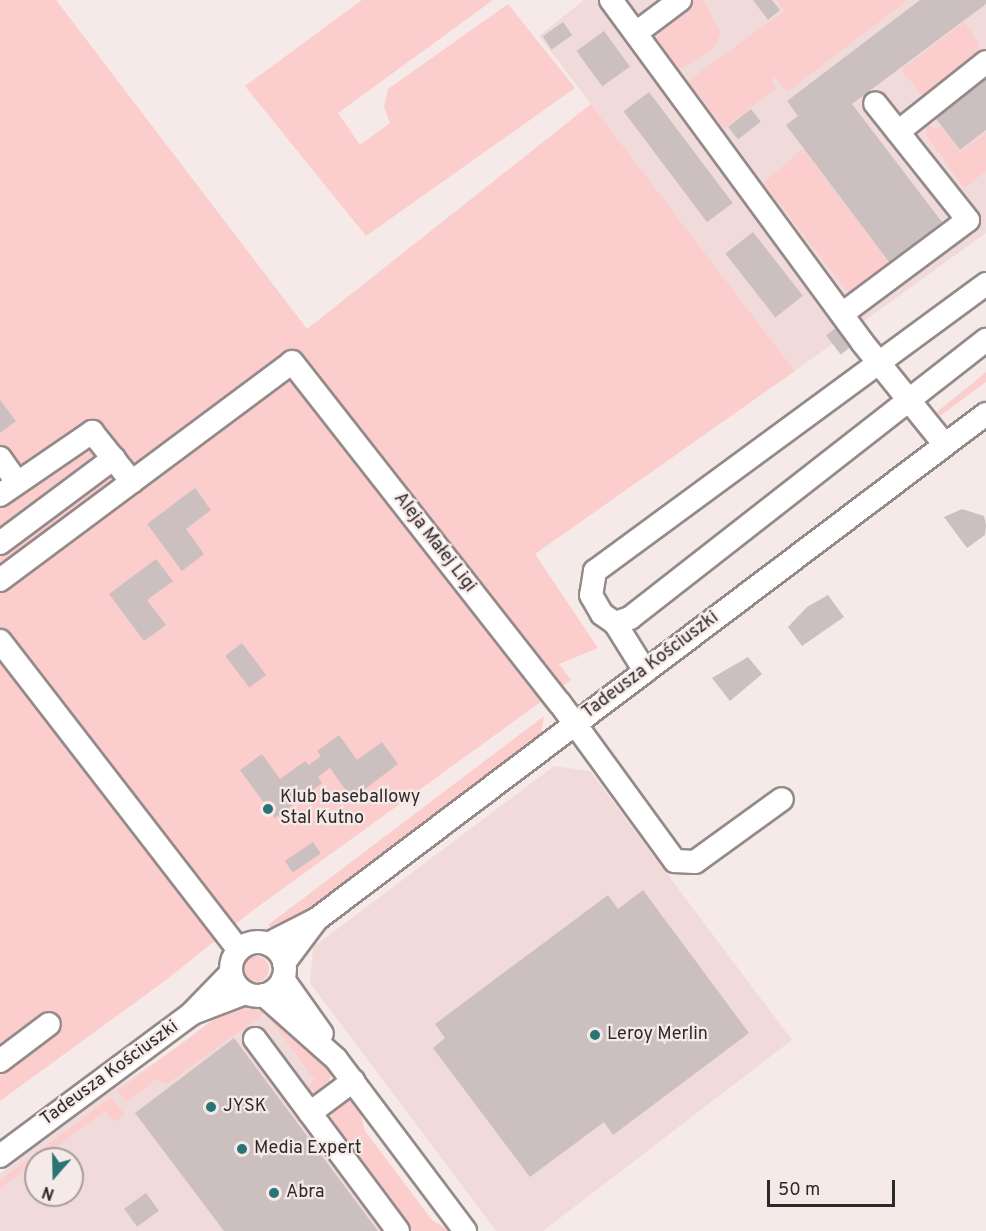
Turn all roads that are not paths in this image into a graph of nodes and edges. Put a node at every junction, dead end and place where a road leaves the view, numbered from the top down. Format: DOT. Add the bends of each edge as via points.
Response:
graph roads {
  1 [pos="611,0"];
  2 [pos="680,0"];
  3 [pos="636,33"];
  4 [pos="986,62"];
  5 [pos="875,103"];
  6 [pos="898,132"];
  7 [pos="986,284"];
  8 [pos="842,314"];
  9 [pos="986,340"];
  10 [pos="880,364"];
  11 [pos="909,400"];
  12 [pos="986,414"];
  13 [pos="945,445"];
  14 [pos="0,458"];
  15 [pos="114,458"];
  16 [pos="132,482"];
  17 [pos="9,488"];
  18 [pos="0,543"];
  19 [pos="0,580"];
  20 [pos="615,622"];
  21 [pos="0,641"];
  22 [pos="645,671"];
  23 [pos="575,724"];
  24 [pos="782,799"];
  25 [pos="317,919"];
  26 [pos="268,944"];
  27 [pos="238,949"];
  28 [pos="284,971"];
  29 [pos="230,974"];
  30 [pos="255,994"];
  31 [pos="191,1014"];
  32 [pos="49,1024"];
  33 [pos="255,1039"];
  34 [pos="336,1059"];
  35 [pos="0,1061"];
  36 [pos="353,1081"];
  37 [pos="310,1113"];
  38 [pos="0,1156"];
  39 [pos="398,1231"];
  40 [pos="465,1231"];
  1 -- 3 [label="street"];
  2 -- 3 [label="street"];
  3 -- 8 [label="street"];
  4 -- 6 [label="street"];
  5 -- 6 [label="street"];
  6 -- 8 [label="street" via="968,220"];
  7 -- 10 [label="street"];
  8 -- 10 [label="street"];
  9 -- 11 [label="street"];
  10 -- 11 [label="street"];
  10 -- 20 [label="street" via="595,572 591,595 602,614"];
  11 -- 13 [label="street"];
  11 -- 20 [label="street" via="630,618"];
  12 -- 13 [label="street, Tadeusza Kościuszki"];
  13 -- 22 [label="street, Tadeusza Kościuszki"];
  14 -- 17 [label="street"];
  15 -- 16 [label="street"];
  15 -- 17 [label="street" via="92,432"];
  15 -- 18 [label="street"];
  16 -- 19 [label="street"];
  16 -- 23 [label="street, Aleja Małej Ligi" via="292,362"];
  20 -- 22 [label="street"];
  21 -- 27 [label="street"];
  22 -- 23 [label="street, Tadeusza Kościuszki"];
  23 -- 24 [label="street, Aleja Małej Ligi" via="680,864 695,862"];
  23 -- 25 [label="street, Tadeusza Kościuszki"];
  25 -- 26 [label="street, Tadeusza Kościuszki"];
  25 -- 28 [label="street, Tadeusza Kościuszki"];
  26 -- 27 [label="street" via="247,944"];
  26 -- 28 [label="street"];
  27 -- 29 [label="street"];
  28 -- 30 [label="street"];
  28 -- 34 [label="street"];
  29 -- 30 [label="street"];
  29 -- 31 [label="street, Tadeusza Kościuszki"];
  30 -- 31 [label="street, Tadeusza Kościuszki"];
  30 -- 34 [label="street"];
  31 -- 38 [label="street, Tadeusza Kościuszki"];
  32 -- 35 [label="street"];
  33 -- 37 [label="street"];
  34 -- 36 [label="street"];
  36 -- 37 [label="street"];
  36 -- 40 [label="street"];
  37 -- 39 [label="street"];
}
